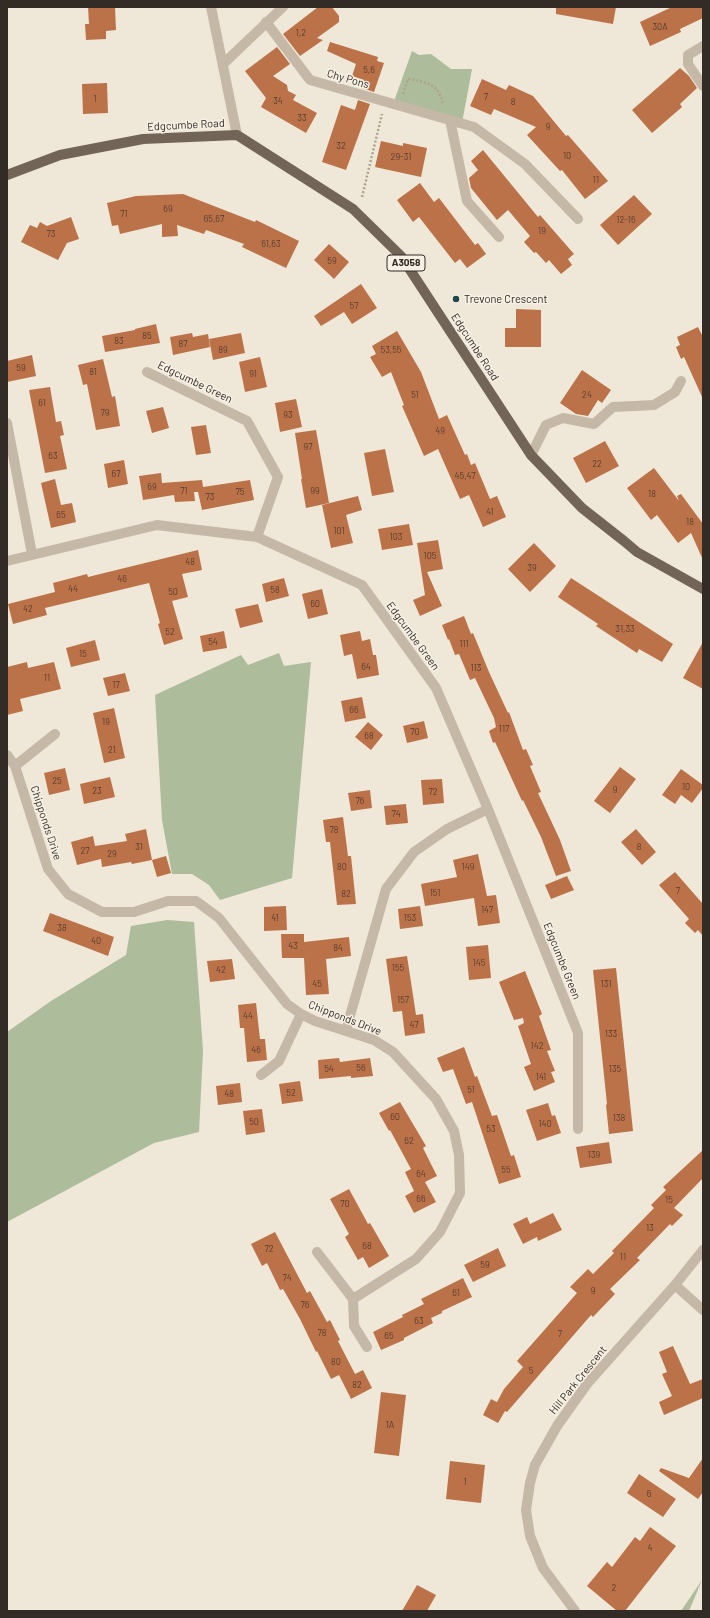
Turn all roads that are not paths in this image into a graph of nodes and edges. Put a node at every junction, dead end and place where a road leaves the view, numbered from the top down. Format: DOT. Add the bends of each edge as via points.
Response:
graph roads {
  1 [pos="211,7"];
  2 [pos="282,7"];
  3 [pos="266,22"];
  4 [pos="703,46"];
  5 [pos="222,64"];
  6 [pos="703,86"];
  7 [pos="446,119"];
  8 [pos="237,135"];
  9 [pos="7,175"];
  10 [pos="578,219"];
  11 [pos="498,237"];
  12 [pos="147,372"];
  13 [pos="681,381"];
  14 [pos="7,423"];
  15 [pos="531,455"];
  16 [pos="257,537"];
  17 [pos="32,554"];
  18 [pos="7,561"];
  19 [pos="703,589"];
  20 [pos="55,734"];
  21 [pos="7,754"];
  22 [pos="15,766"];
  23 [pos="488,809"];
  24 [pos="301,1014"];
  25 [pos="346,1030"];
  26 [pos="261,1075"];
  27 [pos="578,1129"];
  28 [pos="703,1250"];
  29 [pos="317,1252"];
  30 [pos="675,1285"];
  31 [pos="353,1299"];
  32 [pos="703,1310"];
  33 [pos="367,1347"];
  34 [pos="575,1611"];
  1 -- 5 [label="street"];
  2 -- 3 [label="street"];
  3 -- 5 [label="street"];
  3 -- 7 [label="street, Chy Pons" via="310,80"];
  4 -- 6 [label="street" via="688,55 688,64"];
  5 -- 8 [label="street"];
  7 -- 10 [label="street, Chy Pons" via="474,127 525,164"];
  7 -- 11 [label="street" via="467,201"];
  8 -- 9 [label="main road, Edgcumbe Road" via="143,139 60,155"];
  8 -- 15 [label="main road, Edgcumbe Road / A3058" via="353,209 401,256"];
  12 -- 16 [label="street, Edgcumbe Green" via="247,421 278,477"];
  13 -- 15 [label="street" via="675,392 654,405 613,407 594,424 563,418 546,425"];
  14 -- 17 [label="street"];
  15 -- 19 [label="main road, Edgcumbe Road / A3058" via="582,508 637,552"];
  16 -- 17 [label="street, Edgcumbe Green" via="157,525"];
  16 -- 23 [label="street, Edgcumbe Green" via="362,585 436,688"];
  17 -- 18 [label="street, Edgcumbe Green"];
  20 -- 22 [label="street"];
  21 -- 22 [label="street, Chipponds Drive"];
  22 -- 24 [label="street, Chipponds Drive" via="48,870 68,894 102,912 134,912 168,901 196,900 219,918 287,1004"];
  23 -- 25 [label="street" via="447,829 414,852 386,889"];
  23 -- 27 [label="street, Edgcumbe Green" via="578,1033"];
  24 -- 25 [label="street, Chipponds Drive"];
  24 -- 26 [label="street" via="279,1061"];
  25 -- 31 [label="street, Chipponds Drive" via="374,1040 393,1052 436,1099 454,1131 459,1155 460,1193 440,1232 416,1259"];
  28 -- 30 [label="street, Hill Park Crescent"];
  29 -- 31 [label="street"];
  30 -- 32 [label="street"];
  30 -- 34 [label="street, Hill Park Crescent" via="587,1384 557,1426 535,1465 526,1510 530,1536 543,1568"];
  31 -- 33 [label="street" via="354,1326"];
}
